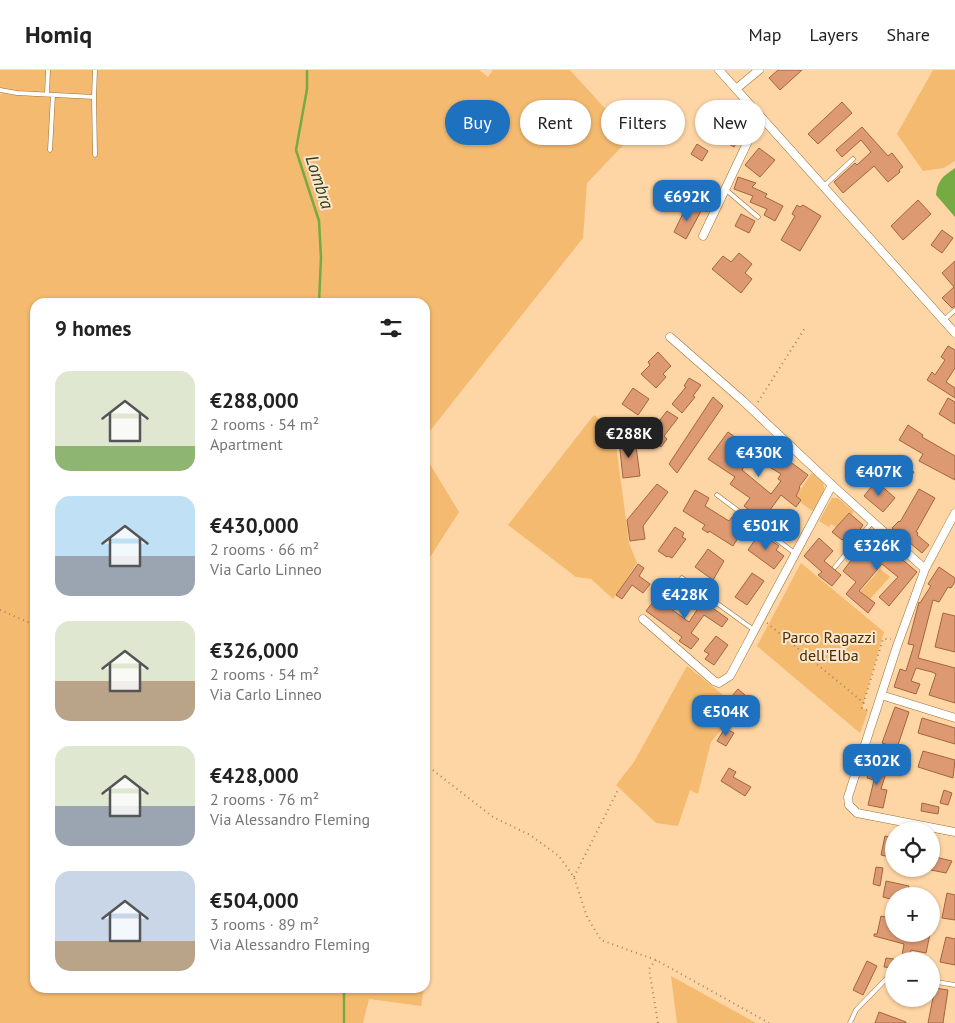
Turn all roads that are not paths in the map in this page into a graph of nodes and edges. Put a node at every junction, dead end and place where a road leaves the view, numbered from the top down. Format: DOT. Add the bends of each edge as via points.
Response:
graph roads {
  1 [pos="48,70"];
  2 [pos="95,70"];
  3 [pos="719,70"];
  4 [pos="759,70"];
  5 [pos="736,89"];
  6 [pos="0,90"];
  7 [pos="47,94"];
  8 [pos="53,95"];
  9 [pos="94,97"];
  10 [pos="746,100"];
  11 [pos="765,121"];
  12 [pos="746,145"];
  13 [pos="50,150"];
  14 [pos="95,156"];
  15 [pos="853,159"];
  16 [pos="824,186"];
  17 [pos="725,189"];
  18 [pos="758,217"];
  19 [pos="703,236"];
  20 [pos="955,310"];
  21 [pos="944,321"];
  22 [pos="955,333"];
  23 [pos="670,337"];
  24 [pos="832,485"];
  25 [pos="717,495"];
  26 [pos="955,512"];
  27 [pos="873,521"];
  28 [pos="796,554"];
  29 [pos="835,567"];
  30 [pos="925,568"];
  31 [pos="682,578"];
  32 [pos="643,619"];
  33 [pos="754,630"];
  34 [pos="881,695"];
  35 [pos="955,718"];
  36 [pos="955,832"];
  37 [pos="885,982"];
  38 [pos="940,982"];
  39 [pos="955,985"];
  40 [pos="850,1023"];
  1 -- 7 [label="lane"];
  2 -- 9 [label="lane"];
  3 -- 5 [label="street"];
  4 -- 5 [label="street"];
  5 -- 10 [label="street"];
  6 -- 7 [label="lane"];
  7 -- 8 [label="lane"];
  8 -- 9 [label="lane"];
  8 -- 13 [label="lane"];
  9 -- 14 [label="lane"];
  11 -- 16 [label="street"];
  12 -- 17 [label="street"];
  15 -- 16 [label="lane"];
  16 -- 21 [label="street"];
  17 -- 18 [label="lane"];
  17 -- 19 [label="street"];
  20 -- 21 [label="lane"];
  21 -- 22 [label="street"];
  23 -- 24 [label="street"];
  24 -- 27 [label="street"];
  24 -- 28 [label="street"];
  25 -- 28 [label="lane"];
  26 -- 30 [label="street"];
  27 -- 29 [label="lane"];
  27 -- 30 [label="street"];
  28 -- 33 [label="street"];
  30 -- 34 [label="street"];
  31 -- 33 [label="lane"];
  32 -- 33 [label="street" via="719,683 730,676"];
  34 -- 35 [label="street"];
  34 -- 36 [label="street" via="848,805 858,812"];
  37 -- 40 [label="lane" via="856,1010"];
  38 -- 39 [label="lane"];
}
